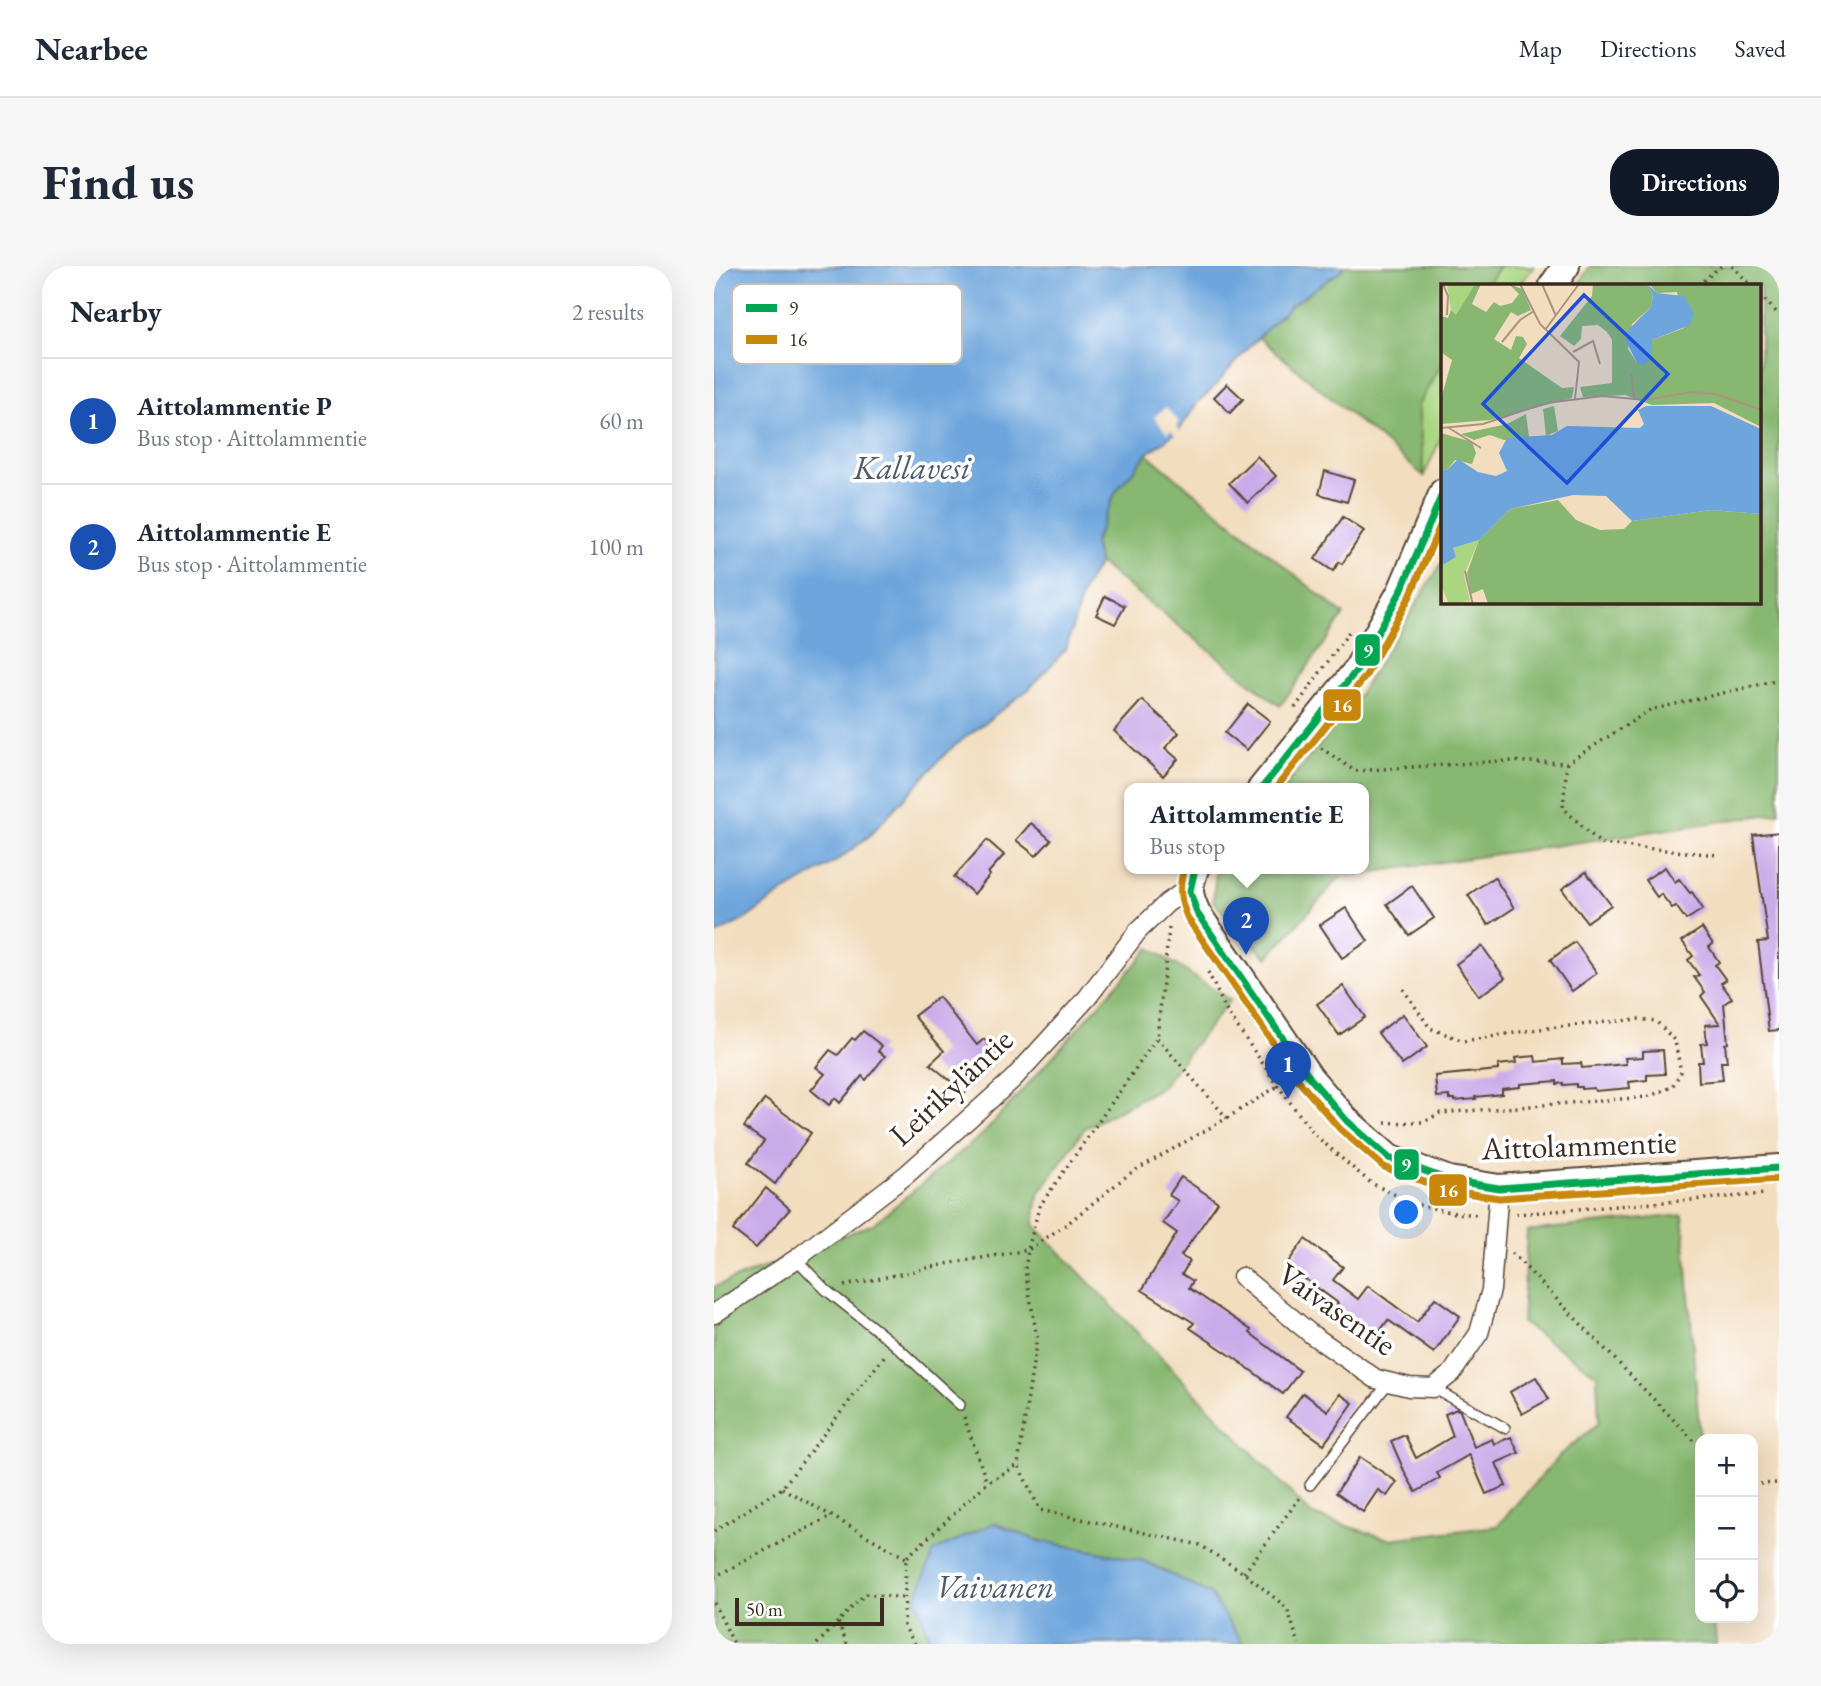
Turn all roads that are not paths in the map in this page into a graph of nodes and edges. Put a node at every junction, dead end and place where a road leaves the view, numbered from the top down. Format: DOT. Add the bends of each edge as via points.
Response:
graph roads {
  1 [pos="1566,266"];
  2 [pos="1554,284"];
  3 [pos="1441,497"];
  4 [pos="1266,783"];
  5 [pos="1192,878"];
  6 [pos="1779,1168"];
  7 [pos="1499,1188"];
  8 [pos="796,1259"];
  9 [pos="1242,1277"];
  10 [pos="714,1314"];
  11 [pos="1390,1382"];
  12 [pos="1433,1388"];
  13 [pos="960,1405"];
  14 [pos="1505,1428"];
  15 [pos="1310,1485"];
  1 -- 2 [label="street"];
  3 -- 4 [label="street" via="1401,592 1356,671"];
  5 -- 7 [label="street, Aittolammentie" via="1197,914 1310,1078 1346,1121 1389,1158 1449,1180"];
  5 -- 8 [label="street, Leirikyläntie" via="1169,907 1138,931 1087,998 1013,1079 906,1175"];
  6 -- 7 [label="street, Aittolammentie"];
  7 -- 12 [label="street" via="1491,1290 1479,1333 1452,1373"];
  8 -- 10 [label="street, Leirikyläntie"];
  8 -- 13 [label="lane"];
  9 -- 11 [label="street, Vaivasentie" via="1311,1334 1376,1379"];
  11 -- 12 [label="street, Vaivasentie"];
  11 -- 15 [label="lane"];
  12 -- 14 [label="lane"];
}
